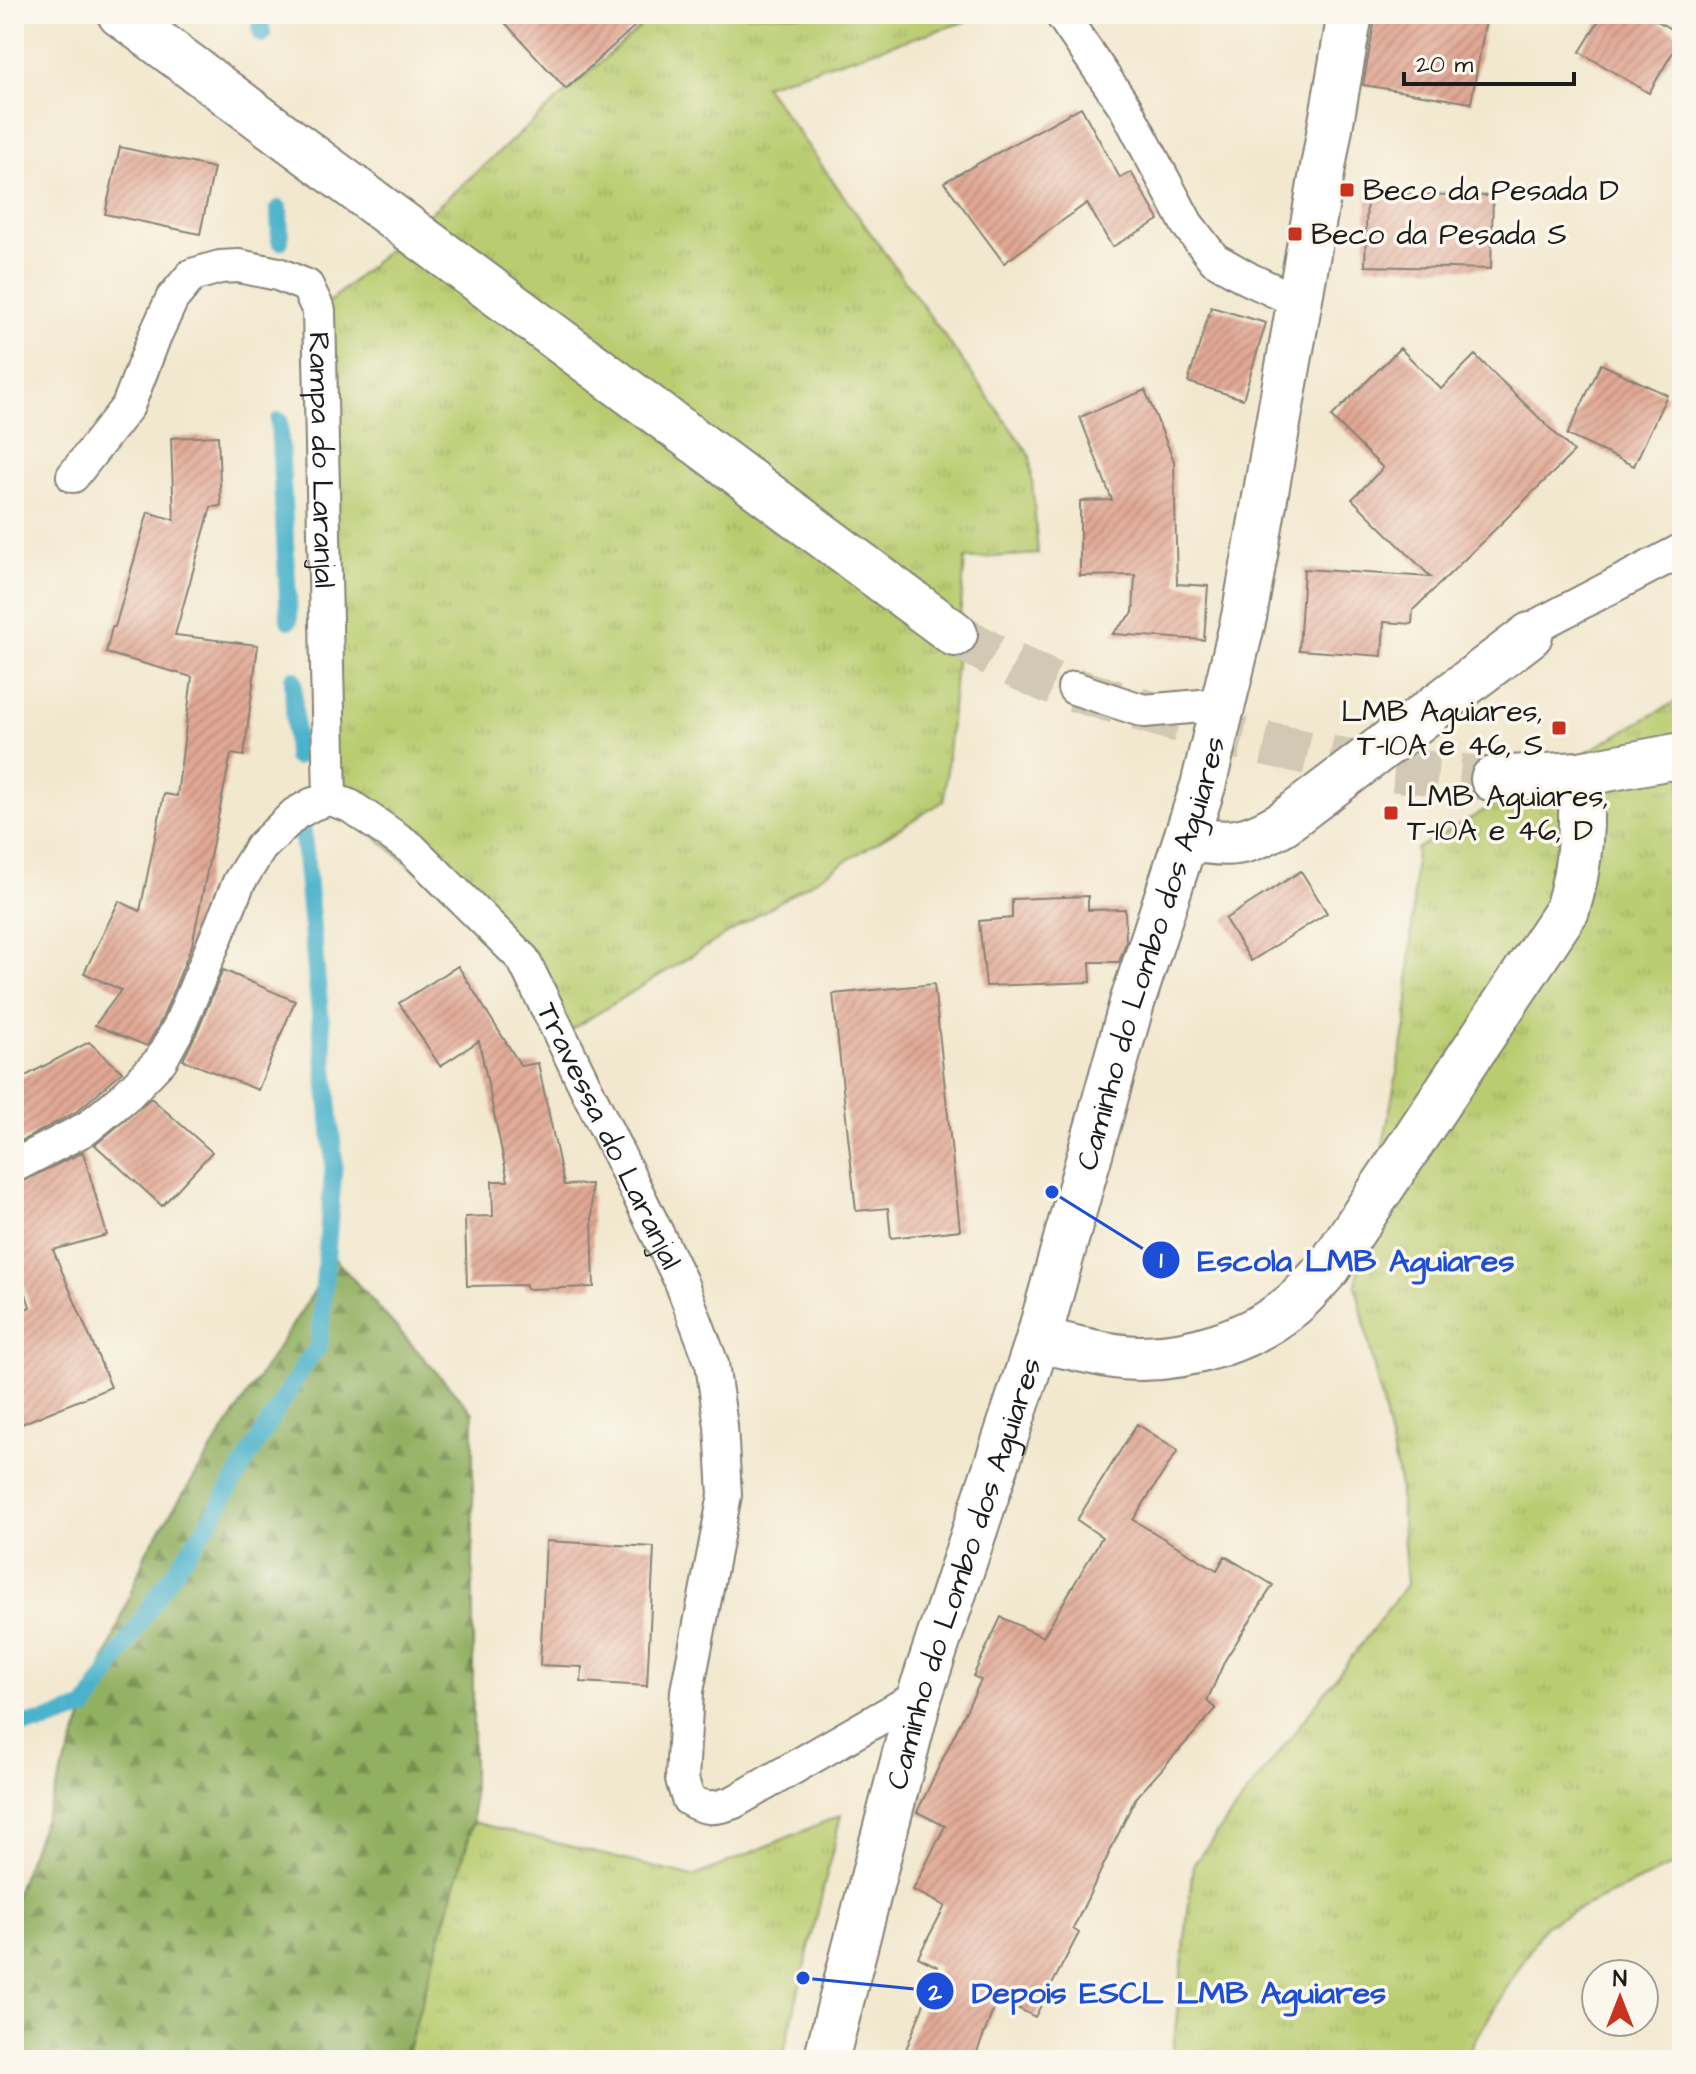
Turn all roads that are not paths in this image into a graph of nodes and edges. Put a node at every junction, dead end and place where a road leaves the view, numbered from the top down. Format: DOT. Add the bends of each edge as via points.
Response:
graph roads {
  1 [pos="120,14"];
  2 [pos="1061,14"];
  3 [pos="1350,14"];
  4 [pos="1301,303"];
  5 [pos="73,476"];
  6 [pos="1682,550"];
  7 [pos="955,634"];
  8 [pos="1530,635"];
  9 [pos="1074,688"];
  10 [pos="1224,704"];
  11 [pos="1682,755"];
  12 [pos="1580,774"];
  13 [pos="1493,779"];
  14 [pos="330,799"];
  15 [pos="1188,838"];
  16 [pos="14,1166"];
  17 [pos="1038,1340"];
  18 [pos="920,1695"];
  19 [pos="826,2060"];
  1 -- 7 [label="street"];
  2 -- 4 [label="lane" via="1125,107 1187,224 1214,259"];
  3 -- 4 [label="street, Caminho do Lombo dos Aguiares"];
  4 -- 10 [label="street, Caminho do Lombo dos Aguiares"];
  5 -- 14 [label="lane, Rampa do Laranjal" via="128,406 172,299 192,275 239,266 307,286 319,311"];
  6 -- 8 [label="lane" via="1542,623"];
  8 -- 15 [label="street" via="1283,823 1240,843 1217,845"];
  9 -- 10 [label="lane" via="1144,711"];
  10 -- 15 [label="street, Caminho do Lombo dos Aguiares"];
  11 -- 12 [label="street"];
  12 -- 13 [label="street"];
  12 -- 17 [label="street" via="1580,857 1567,910 1329,1267 1291,1307 1255,1329 1179,1354 1140,1358"];
  14 -- 16 [label="lane" via="295,814 261,847 239,882 161,1060 87,1128"];
  14 -- 18 [label="lane, Travessa do Laranjal" via="350,806 411,848 523,959 681,1282 712,1364 725,1495 687,1691 682,1779 688,1799 704,1809 734,1802"];
  15 -- 17 [label="street, Caminho do Lombo dos Aguiares" via="1132,1003"];
  17 -- 18 [label="street, Caminho do Lombo dos Aguiares"];
  18 -- 19 [label="street, Caminho do Lombo dos Aguiares"];
}
